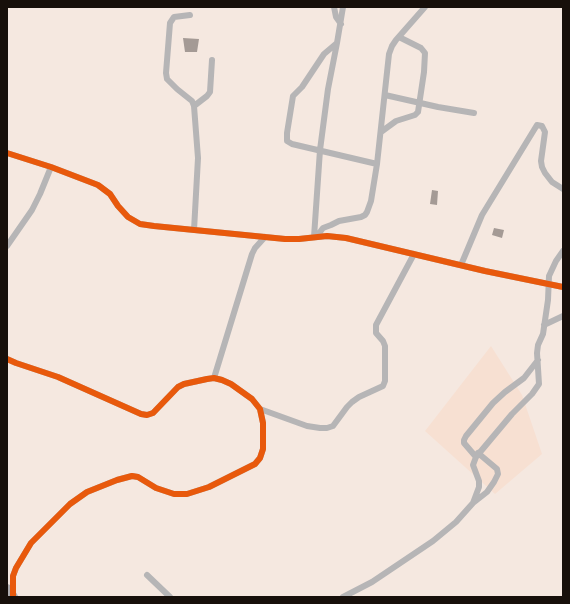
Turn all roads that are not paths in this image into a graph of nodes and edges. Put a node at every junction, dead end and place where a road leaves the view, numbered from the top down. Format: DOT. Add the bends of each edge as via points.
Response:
graph roads {
  1 [pos="334,7"];
  2 [pos="343,7"];
  3 [pos="425,7"];
  4 [pos="190,15"];
  5 [pos="341,24"];
  6 [pos="399,37"];
  7 [pos="337,43"];
  8 [pos="212,60"];
  9 [pos="385,95"];
  10 [pos="419,102"];
  11 [pos="194,106"];
  12 [pos="474,113"];
  13 [pos="381,132"];
  14 [pos="320,150"];
  15 [pos="7,153"];
  16 [pos="377,164"];
  17 [pos="51,167"];
  18 [pos="563,189"];
  19 [pos="194,230"];
  20 [pos="316,236"];
  21 [pos="265,237"];
  22 [pos="7,246"];
  23 [pos="563,251"];
  24 [pos="414,254"];
  25 [pos="461,265"];
  26 [pos="549,284"];
  27 [pos="563,287"];
  28 [pos="563,316"];
  29 [pos="544,325"];
  30 [pos="7,359"];
  31 [pos="538,360"];
  32 [pos="214,378"];
  33 [pos="260,409"];
  34 [pos="477,455"];
  35 [pos="473,503"];
  36 [pos="147,575"];
  37 [pos="7,589"];
  38 [pos="13,597"];
  39 [pos="170,597"];
  40 [pos="343,597"];
  1 -- 5 [label="street"];
  2 -- 5 [label="street"];
  3 -- 6 [label="street"];
  4 -- 11 [label="street" via="174,17 170,23 166,72 167,79 192,101"];
  5 -- 7 [label="street"];
  6 -- 9 [label="street" via="389,54"];
  6 -- 10 [label="street" via="421,48 425,53"];
  7 -- 14 [label="street"];
  7 -- 14 [label="street" via="324,54 292,99 288,141"];
  8 -- 11 [label="street" via="210,92"];
  9 -- 10 [label="street"];
  9 -- 13 [label="street"];
  10 -- 12 [label="street"];
  10 -- 13 [label="street" via="417,114 396,121"];
  11 -- 19 [label="street" via="198,158"];
  13 -- 16 [label="street"];
  14 -- 16 [label="street"];
  14 -- 20 [label="street"];
  15 -- 17 [label="street"];
  16 -- 20 [label="street" via="371,201 365,215 323,228"];
  17 -- 19 [label="street" via="104,189 134,221"];
  17 -- 22 [label="street" via="32,210"];
  18 -- 25 [label="street" via="552,182 542,167 545,132 542,126 537,125 482,215"];
  19 -- 21 [label="street"];
  20 -- 21 [label="street" via="292,239"];
  20 -- 24 [label="street" via="346,238"];
  21 -- 32 [label="street" via="252,254"];
  23 -- 26 [label="street" via="552,269"];
  24 -- 25 [label="street"];
  24 -- 33 [label="street" via="376,325 376,333 385,346 383,386 352,402 333,426 328,428 307,426"];
  25 -- 26 [label="street"];
  26 -- 27 [label="street"];
  26 -- 29 [label="street"];
  28 -- 29 [label="street"];
  29 -- 31 [label="street" via="538,346"];
  30 -- 32 [label="street" via="147,415 178,388 192,382"];
  31 -- 34 [label="street" via="539,384 536,389"];
  31 -- 34 [label="street" via="524,378 493,403 466,436 464,443"];
  32 -- 33 [label="street" via="231,384 252,399"];
  33 -- 38 [label="street" via="263,449 255,464 187,494 174,494 132,476 87,492 70,504 31,543 13,576"];
  34 -- 35 [label="street" via="473,465 479,487"];
  34 -- 35 [label="street" via="497,469 498,474 487,492"];
  35 -- 40 [label="street" via="456,522 433,541 372,582"];
  36 -- 39 [label="street"];
  37 -- 38 [label="main road"];
}
